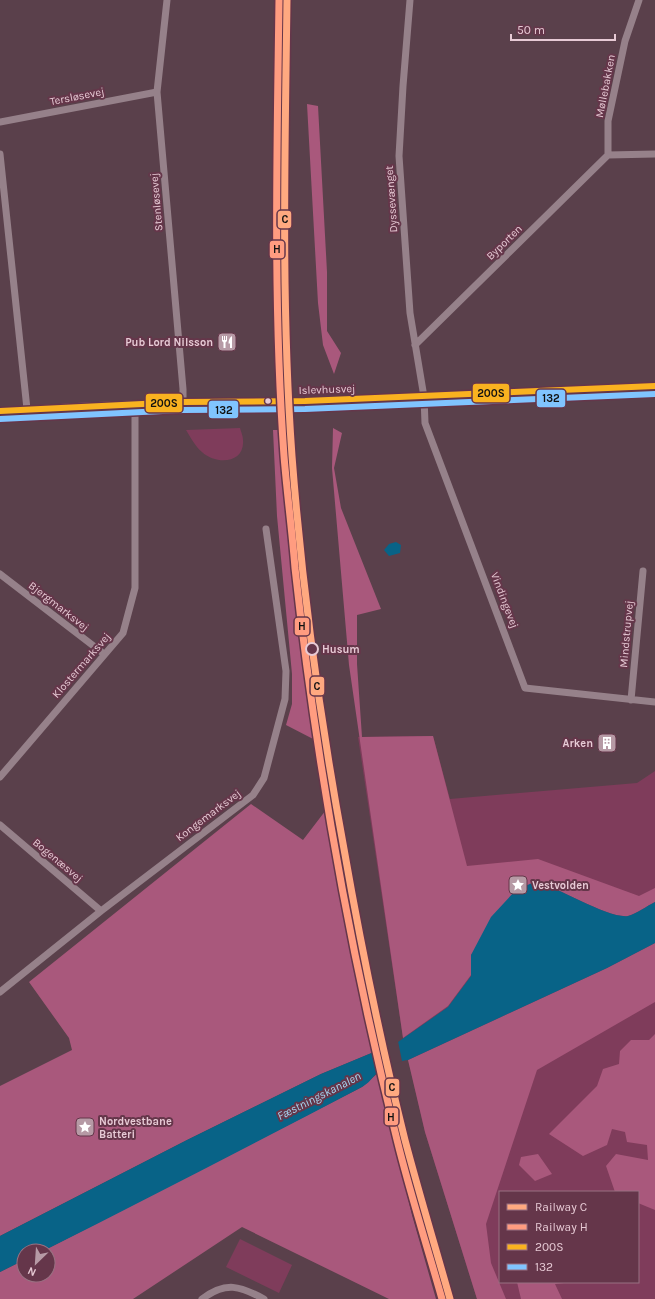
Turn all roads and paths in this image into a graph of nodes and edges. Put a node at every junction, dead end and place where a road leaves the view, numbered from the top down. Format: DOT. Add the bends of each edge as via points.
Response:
graph roads {
  1 [pos="167,0"];
  2 [pos="410,0"];
  3 [pos="639,0"];
  4 [pos="157,92"];
  5 [pos="0,122"];
  6 [pos="0,154"];
  7 [pos="655,154"];
  8 [pos="608,155"];
  9 [pos="415,345"];
  10 [pos="655,386"];
  11 [pos="424,396"];
  12 [pos="183,402"];
  13 [pos="135,404"];
  14 [pos="27,409"];
  15 [pos="0,412"];
  16 [pos="266,529"];
  17 [pos="643,571"];
  18 [pos="0,574"];
  19 [pos="104,654"];
  20 [pos="631,700"];
  21 [pos="655,702"];
  22 [pos="0,778"];
  23 [pos="0,825"];
  24 [pos="101,911"];
  25 [pos="0,992"];
  26 [pos="202,1299"];
  27 [pos="264,1299"];
  1 -- 4 [label="street, Stenløsevej"];
  2 -- 9 [label="street, Dyssevænget" via="399,156 410,313"];
  3 -- 8 [label="street, Møllebakken" via="625,41 608,121"];
  4 -- 5 [label="street, Tersløsevej"];
  4 -- 12 [label="street, Stenløsevej"];
  6 -- 14 [label="street"];
  7 -- 8 [label="street"];
  8 -- 9 [label="street, Byporten"];
  9 -- 11 [label="street, Dyssevænget"];
  10 -- 11 [label="street, Islevhusvej"];
  11 -- 12 [label="street, Islevhusvej" via="271,402"];
  11 -- 20 [label="street, Vindingevej" via="425,423 525,688"];
  12 -- 13 [label="street, Islevhusvej"];
  13 -- 14 [label="street, Islevhusvej"];
  13 -- 19 [label="street, Klostermarksvej" via="135,588 123,633"];
  14 -- 15 [label="street, Islevhusvej"];
  16 -- 24 [label="street, Kongemarksvej" via="286,671 285,699 264,778 253,795"];
  17 -- 20 [label="street, Mindstrupvej"];
  18 -- 19 [label="street, Bjergmarksvej"];
  19 -- 22 [label="street, Klostermarksvej"];
  20 -- 21 [label="street, Vindingevej"];
  23 -- 24 [label="street, Bogenæsvej"];
  24 -- 25 [label="street, Kongemarksvej"];
  26 -- 27 [label="street" via="215,1290 229,1287 244,1288"];
}
